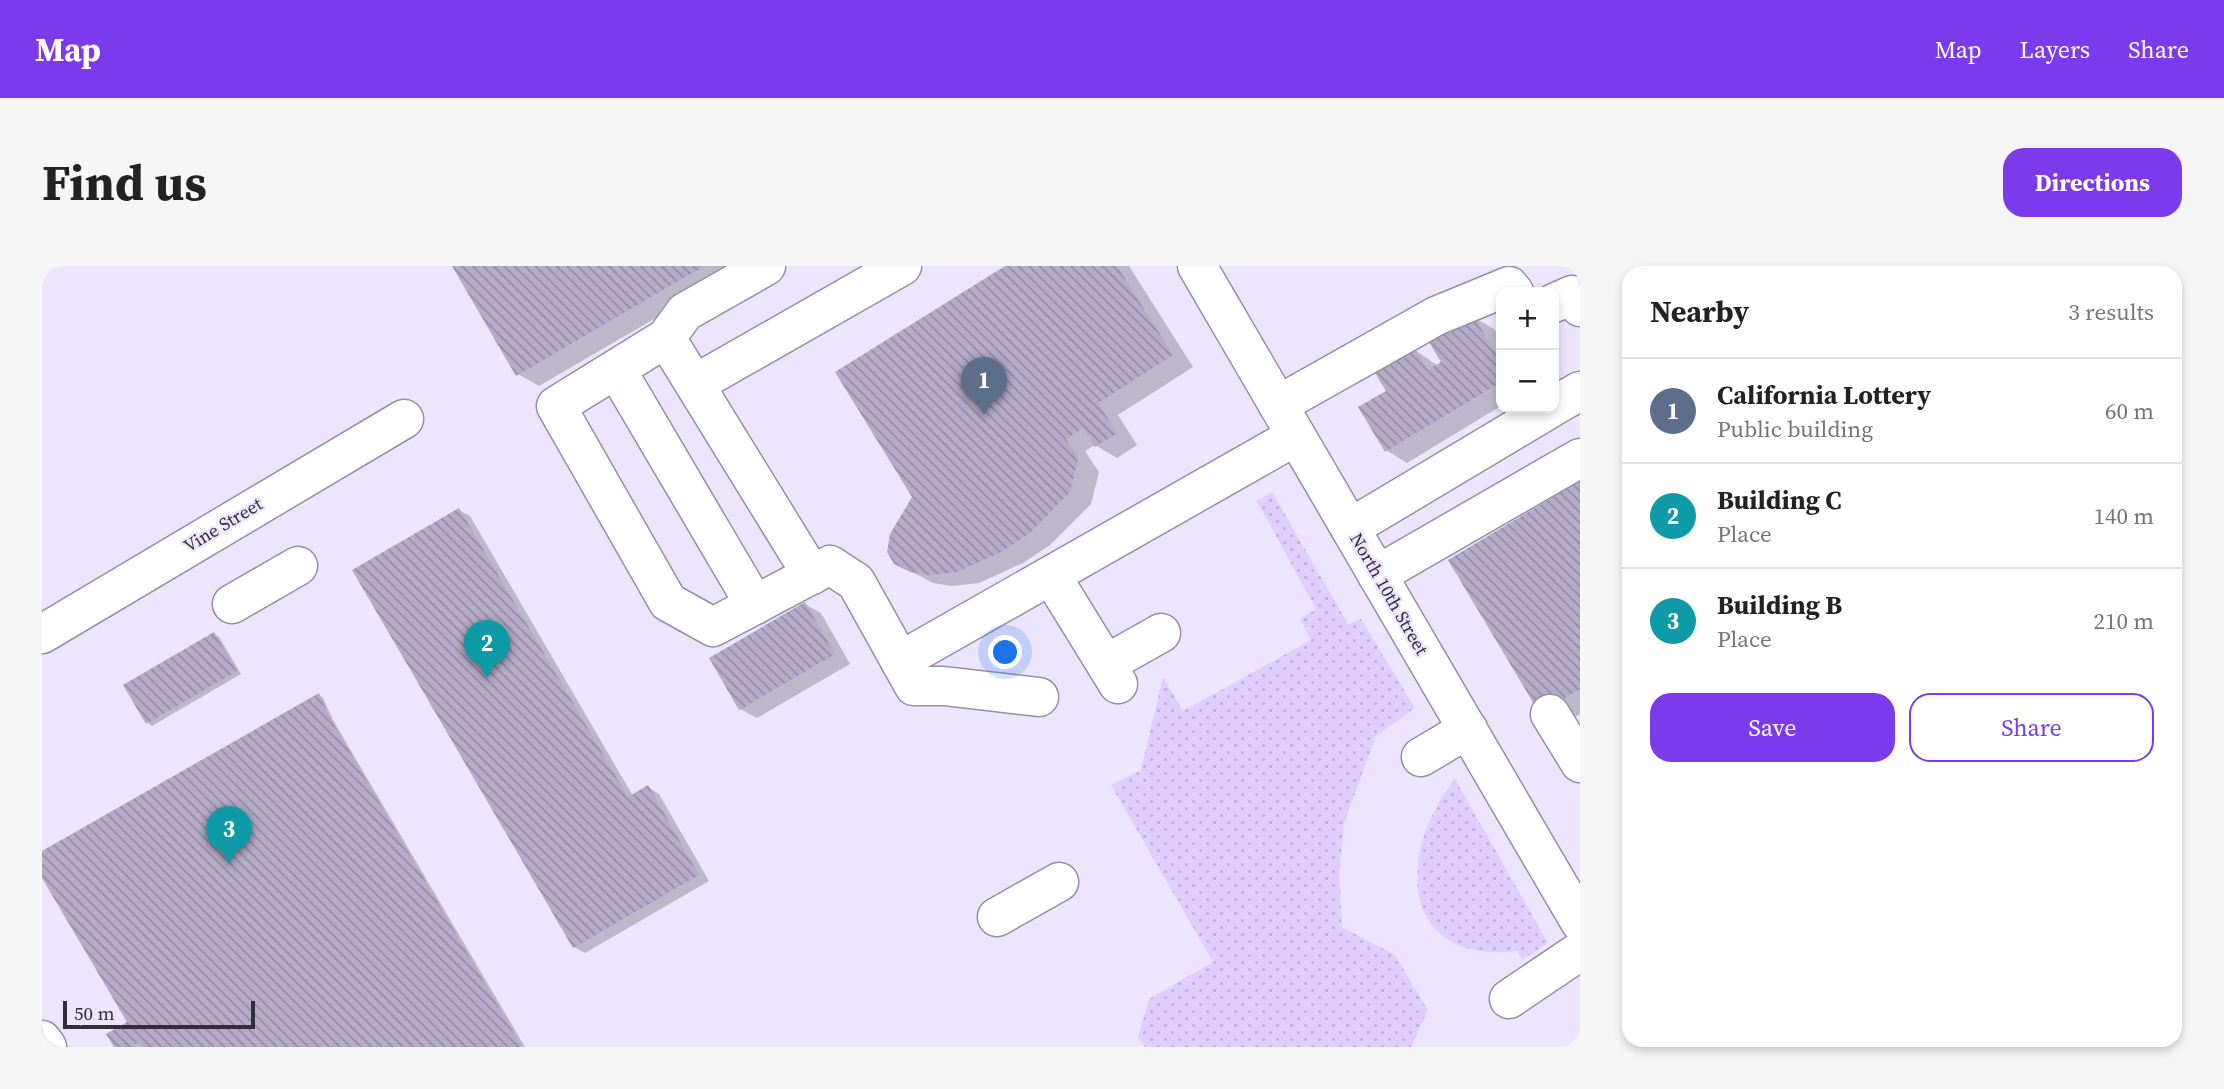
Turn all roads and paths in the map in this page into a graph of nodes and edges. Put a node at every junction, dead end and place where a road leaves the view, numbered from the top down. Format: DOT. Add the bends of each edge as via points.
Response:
graph roads {
  1 [pos="766,266"];
  2 [pos="902,266"];
  3 [pos="1197,266"];
  4 [pos="1222,266"];
  5 [pos="1496,291"];
  6 [pos="1559,301"];
  7 [pos="1580,307"];
  8 [pos="666,338"];
  9 [pos="616,369"];
  10 [pos="695,384"];
  11 [pos="1580,391"];
  12 [pos="1559,403"];
  13 [pos="1290,412"];
  14 [pos="1543,413"];
  15 [pos="404,419"];
  16 [pos="1580,458"];
  17 [pos="1424,484"];
  18 [pos="1350,528"];
  19 [pos="1450,533"];
  20 [pos="298,566"];
  21 [pos="812,575"];
  22 [pos="1377,575"];
  23 [pos="1052,577"];
  24 [pos="232,604"];
  25 [pos="755,605"];
  26 [pos="1161,633"];
  27 [pos="42,634"];
  28 [pos="900,661"];
  29 [pos="1039,697"];
  30 [pos="1550,714"];
  31 [pos="1468,729"];
  32 [pos="1421,757"];
  33 [pos="1580,763"];
  34 [pos="1567,871"];
  35 [pos="1059,882"];
  36 [pos="997,917"];
  37 [pos="1580,922"];
  38 [pos="1580,951"];
  39 [pos="1509,999"];
  40 [pos="42,1040"];
  41 [pos="47,1047"];
  1 -- 8 [label="street" via="685,312"];
  2 -- 10 [label="street"];
  3 -- 13 [label="street, North 10th Street"];
  4 -- 13 [label="street"];
  5 -- 13 [label="street" via="1436,316"];
  6 -- 7 [label="street" via="1572,295"];
  8 -- 9 [label="street"];
  8 -- 10 [label="street"];
  9 -- 25 [label="street"];
  9 -- 25 [label="street" via="556,406 667,602 713,627"];
  10 -- 21 [label="street"];
  11 -- 12 [label="street"];
  13 -- 18 [label="street, North 10th Street"];
  13 -- 23 [label="street"];
  14 -- 17 [label="street"];
  15 -- 27 [label="street, Vine Street"];
  16 -- 19 [label="street"];
  17 -- 18 [label="street"];
  17 -- 19 [label="street"];
  18 -- 22 [label="street, North 10th Street"];
  19 -- 22 [label="street"];
  20 -- 24 [label="street"];
  21 -- 25 [label="street"];
  21 -- 28 [label="street" via="830,565 856,582"];
  22 -- 31 [label="street, North 10th Street"];
  23 -- 26 [label="street" via="1112,674"];
  23 -- 28 [label="street"];
  28 -- 29 [label="street" via="914,685"];
  30 -- 33 [label="street"];
  31 -- 32 [label="street"];
  31 -- 34 [label="street, North 10th Street"];
  34 -- 37 [label="street, North 10th Street"];
  35 -- 36 [label="street"];
  38 -- 39 [label="street"];
  40 -- 41 [label="street"];
}
